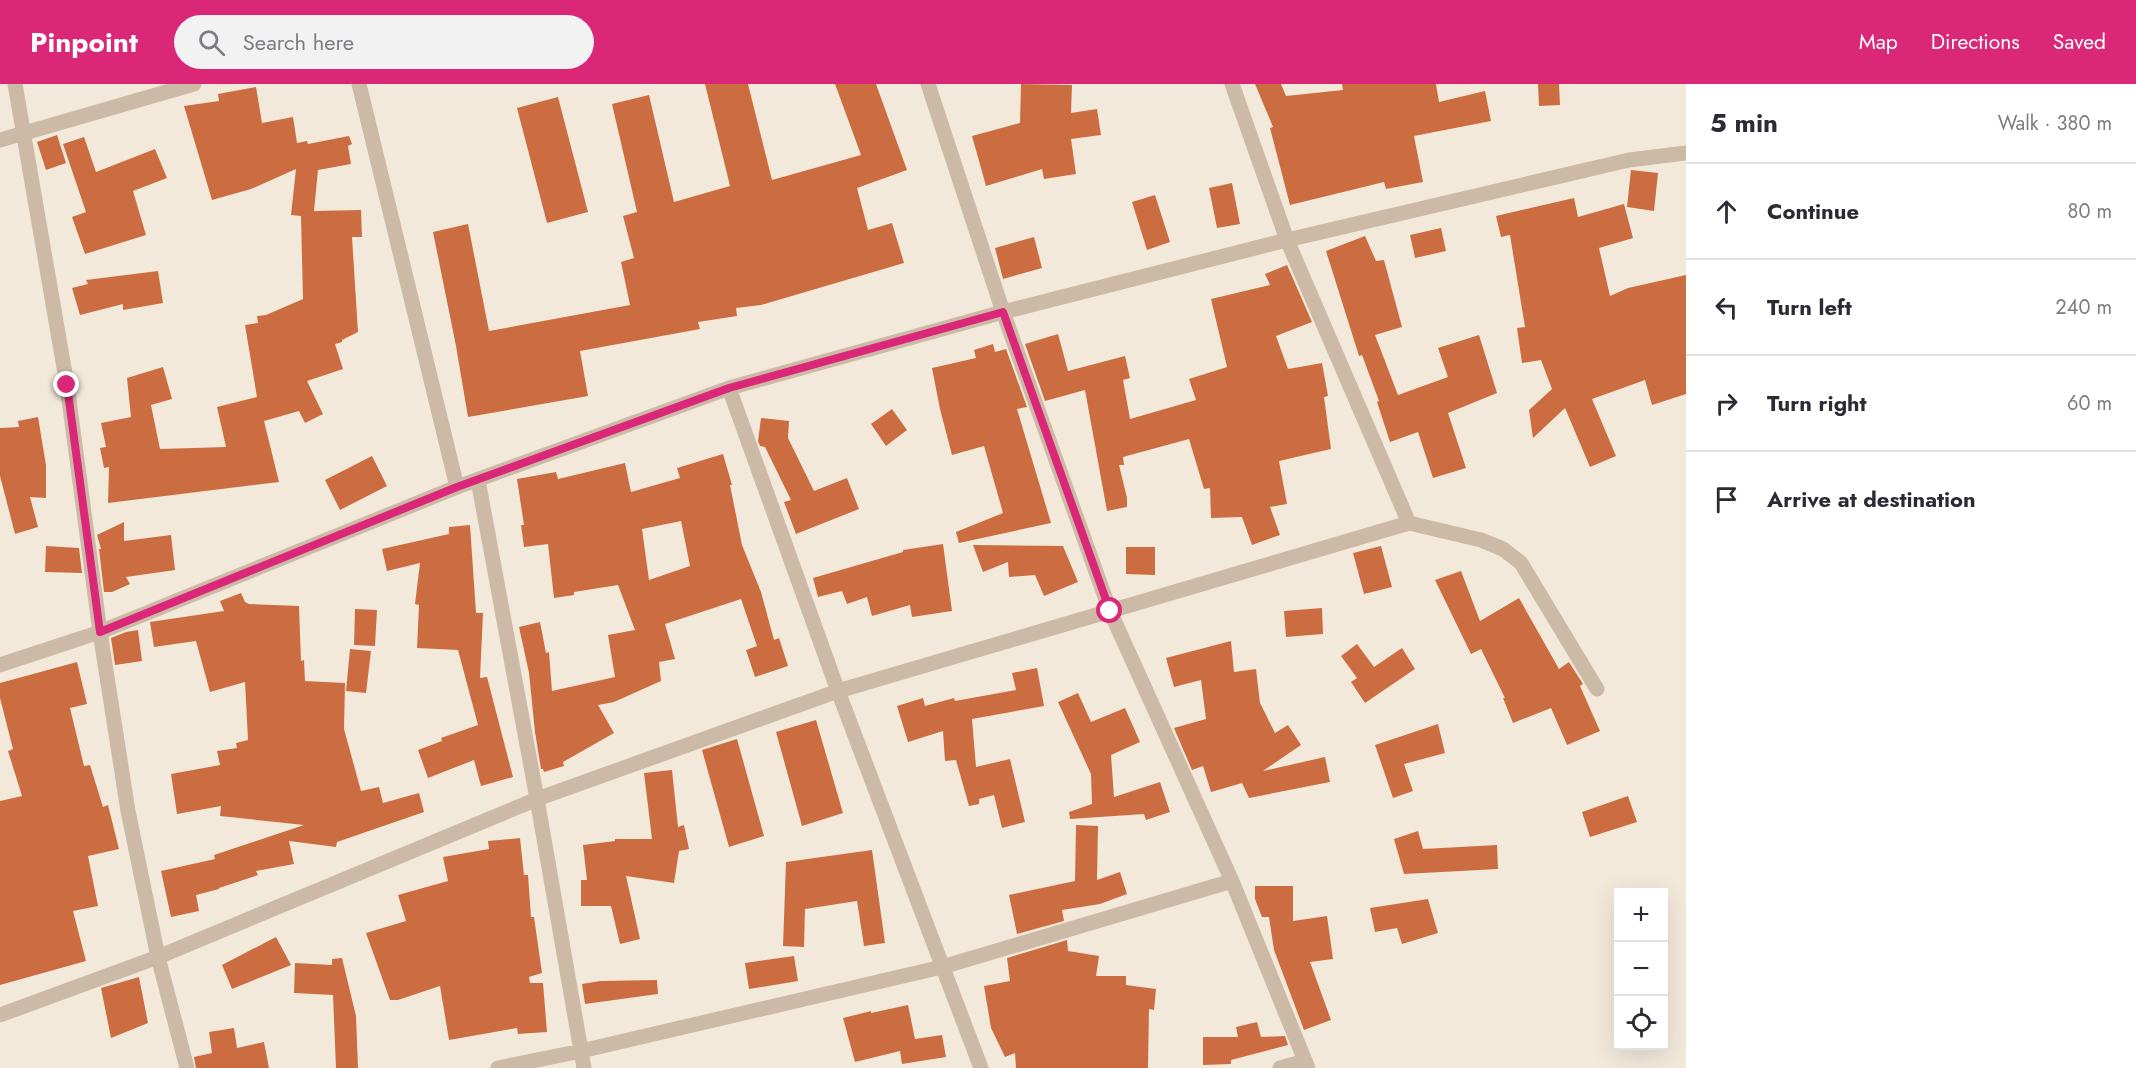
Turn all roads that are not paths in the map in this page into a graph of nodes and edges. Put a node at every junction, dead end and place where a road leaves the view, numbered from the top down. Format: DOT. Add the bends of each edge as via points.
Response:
graph roads {
  1 [pos="15,84"];
  2 [pos="194,84"];
  3 [pos="359,84"];
  4 [pos="928,84"];
  5 [pos="1232,84"];
  6 [pos="24,134"];
  7 [pos="0,140"];
  8 [pos="1686,153"];
  9 [pos="1287,240"];
  10 [pos="1003,312"];
  11 [pos="729,388"];
  12 [pos="478,480"];
  13 [pos="457,487"];
  14 [pos="1409,523"];
  15 [pos="1110,611"];
  16 [pos="100,632"];
  17 [pos="0,665"];
  18 [pos="1597,689"];
  19 [pos="838,691"];
  20 [pos="537,799"];
  21 [pos="1232,880"];
  22 [pos="158,957"];
  23 [pos="942,967"];
  24 [pos="0,1015"];
  25 [pos="581,1051"];
  26 [pos="1307,1065"];
  27 [pos="187,1068"];
  28 [pos="498,1068"];
  29 [pos="584,1068"];
  30 [pos="981,1068"];
  31 [pos="1280,1068"];
  1 -- 6 [label="street"];
  2 -- 6 [label="street"];
  3 -- 13 [label="street"];
  4 -- 10 [label="street"];
  5 -- 9 [label="street"];
  6 -- 7 [label="street"];
  6 -- 16 [label="street" via="67,385"];
  8 -- 9 [label="street" via="1629,160"];
  9 -- 10 [label="street"];
  9 -- 14 [label="street"];
  10 -- 11 [label="street"];
  10 -- 15 [label="street"];
  11 -- 12 [label="street"];
  11 -- 19 [label="street"];
  12 -- 13 [label="street"];
  12 -- 20 [label="street"];
  13 -- 16 [label="street"];
  14 -- 15 [label="street"];
  14 -- 18 [label="street" via="1481,540 1503,549 1521,563"];
  15 -- 19 [label="street"];
  15 -- 21 [label="street"];
  16 -- 17 [label="street"];
  16 -- 22 [label="street"];
  19 -- 20 [label="street"];
  19 -- 23 [label="street"];
  20 -- 22 [label="street"];
  20 -- 25 [label="street"];
  21 -- 23 [label="street"];
  21 -- 26 [label="street"];
  22 -- 24 [label="street"];
  22 -- 27 [label="street"];
  23 -- 25 [label="street"];
  23 -- 30 [label="street"];
  25 -- 28 [label="street"];
  25 -- 29 [label="street"];
  26 -- 31 [label="street"];
}
